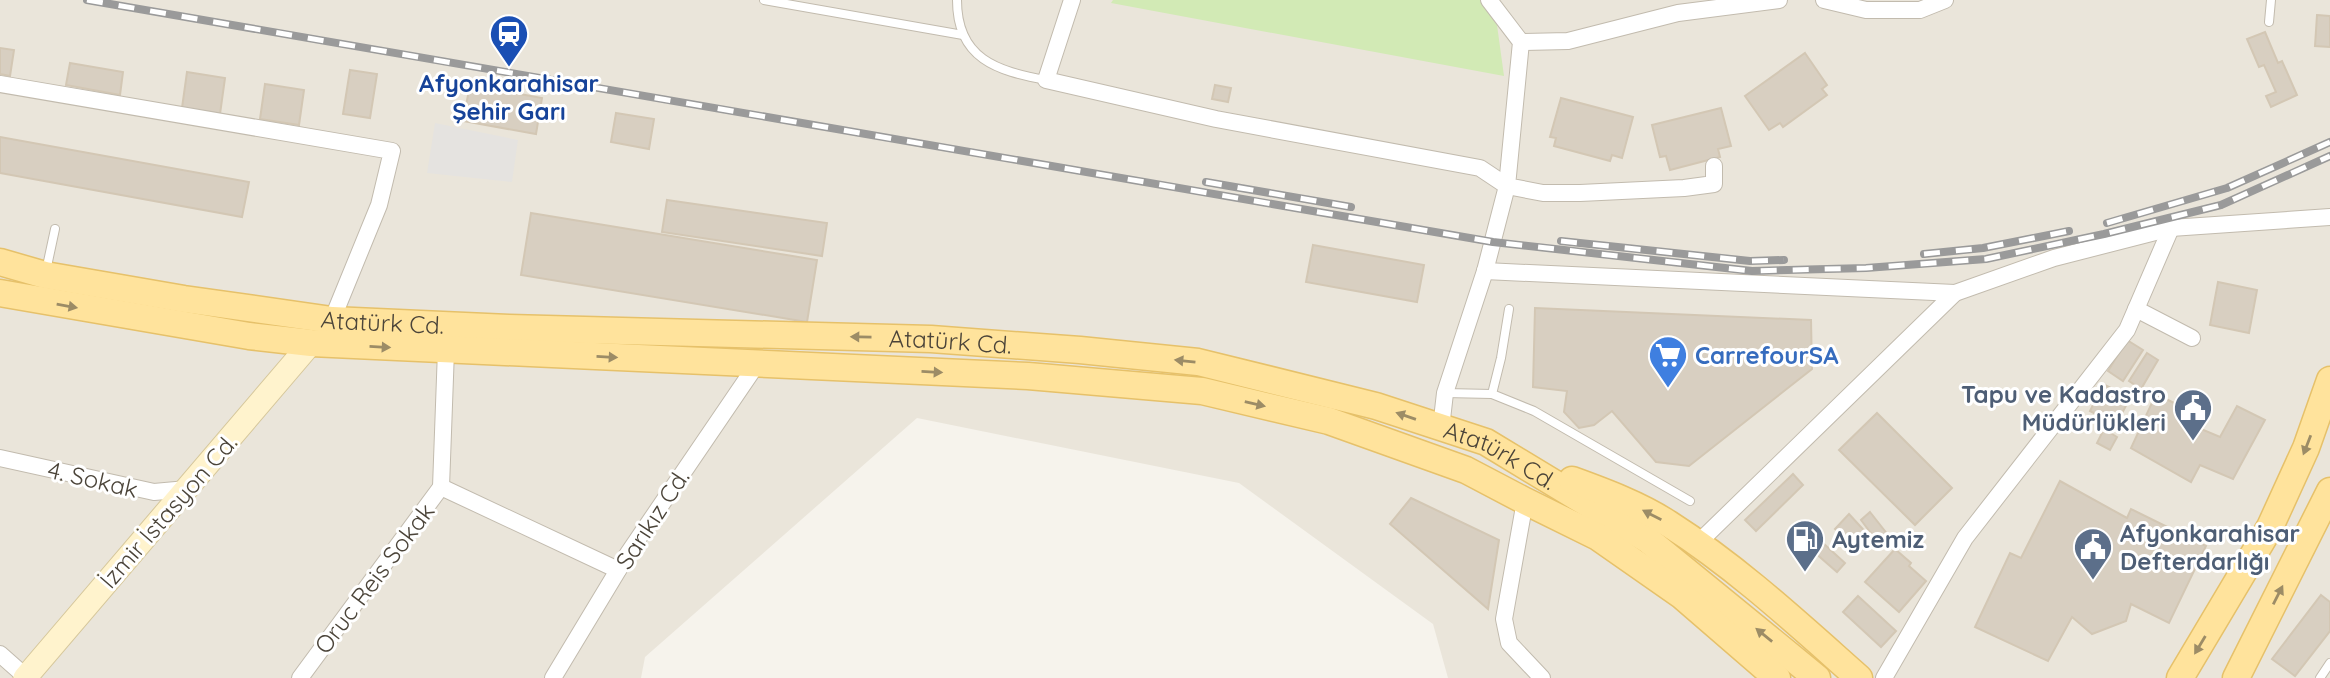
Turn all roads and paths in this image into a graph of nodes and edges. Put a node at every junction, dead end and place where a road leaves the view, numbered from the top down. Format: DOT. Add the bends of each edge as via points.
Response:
graph roads {
  1 [pos="764,0"];
  2 [pos="957,0"];
  3 [pos="1072,0"];
  4 [pos="1489,0"];
  5 [pos="1779,0"];
  6 [pos="1825,0"];
  7 [pos="1945,0"];
  8 [pos="2271,0"];
  9 [pos="2269,22"];
  10 [pos="963,35"];
  11 [pos="1521,42"];
  12 [pos="1046,80"];
  13 [pos="0,84"];
  14 [pos="1714,166"];
  15 [pos="1507,186"];
  16 [pos="2330,217"];
  17 [pos="2171,228"];
  18 [pos="55,229"];
  19 [pos="0,261"];
  20 [pos="1485,271"];
  21 [pos="46,275"];
  22 [pos="0,293"];
  23 [pos="1955,293"];
  24 [pos="1509,309"];
  25 [pos="2136,309"];
  26 [pos="332,320"];
  27 [pos="2192,338"];
  28 [pos="312,344"];
  29 [pos="446,350"];
  30 [pos="757,364"];
  31 [pos="2330,380"];
  32 [pos="1445,393"];
  33 [pos="1492,394"];
  34 [pos="1441,428"];
  35 [pos="0,458"];
  36 [pos="1516,460"];
  37 [pos="441,488"];
  38 [pos="187,489"];
  39 [pos="2330,491"];
  40 [pos="1525,501"];
  41 [pos="1690,501"];
  42 [pos="1697,544"];
  43 [pos="618,570"];
  44 [pos="0,654"];
  45 [pos="2330,663"];
  46 [pos="26,677"];
  47 [pos="300,678"];
  48 [pos="553,678"];
  49 [pos="1542,678"];
  50 [pos="1757,678"];
  51 [pos="1777,678"];
  52 [pos="1817,678"];
  53 [pos="1860,678"];
  54 [pos="1884,678"];
  55 [pos="2180,678"];
  56 [pos="2236,678"];
  57 [pos="2320,678"];
  1 -- 10 [label="lane"];
  2 -- 10 [label="lane"];
  3 -- 12 [label="street"];
  4 -- 11 [label="street"];
  5 -- 11 [label="street" via="1678,13 1568,41"];
  6 -- 7 [label="street" via="1866,10 1920,10"];
  8 -- 9 [label="lane"];
  10 -- 12 [label="lane" via="975,53 995,68"];
  11 -- 15 [label="street"];
  12 -- 15 [label="street" via="1216,119 1480,168"];
  13 -- 26 [label="street" via="392,150 379,205"];
  14 -- 15 [label="street" via="1714,184 1684,188 1543,193"];
  15 -- 20 [label="street"];
  16 -- 17 [label="street"];
  17 -- 23 [label="street" via="2054,258"];
  17 -- 25 [label="street"];
  18 -- 21 [label="lane"];
  19 -- 21 [label="main road, Atatürk Cd."];
  20 -- 23 [label="street"];
  20 -- 32 [label="street"];
  21 -- 26 [label="main road, Atatürk Cd."];
  22 -- 28 [label="main road, Atatürk Cd., one-way"];
  23 -- 42 [label="street"];
  24 -- 33 [label="lane"];
  25 -- 27 [label="street"];
  25 -- 54 [label="street" via="2127,330 1965,538"];
  26 -- 28 [label="main road"];
  34 -- 26 [label="main road, Atatürk Cd., one-way" via="1198,362 1093,351 931,339"];
  28 -- 29 [label="main road, Atatürk Cd., one-way"];
  28 -- 38 [label="street, İzmir İstasyon Cd."];
  29 -- 30 [label="main road, Atatürk Cd., one-way"];
  29 -- 37 [label="street, Oruc Reis Sokak"];
  30 -- 40 [label="main road, Atatürk Cd., one-way" via="1028,376 1202,391 1329,421 1466,470"];
  30 -- 43 [label="street, Sarıkız Cd."];
  31 -- 55 [label="main road, one-way" via="2270,527"];
  32 -- 33 [label="lane"];
  32 -- 34 [label="street"];
  33 -- 41 [label="lane" via="1573,432"];
  34 -- 36 [label="main road, Atatürk Cd." via="1486,442"];
  35 -- 38 [label="street, 4. Sokak" via="154,492"];
  42 -- 36 [label="main road, one-way" via="1668,523 1613,495"];
  52 -- 36 [label="main road, Atatürk Cd., one-way" via="1648,540"];
  37 -- 43 [label="street"];
  37 -- 47 [label="street, Oruc Reis Sokak"];
  38 -- 46 [label="street, İzmir İstasyon Cd."];
  56 -- 39 [label="main road, one-way"];
  40 -- 49 [label="street" via="1504,619 1509,643"];
  40 -- 50 [label="main road" via="1712,634"];
  40 -- 51 [label="main road, Atatürk Cd." via="1598,537 1681,595"];
  42 -- 53 [label="main road" via="1749,581"];
  43 -- 48 [label="street, Sarıkız Cd."];
  44 -- 46 [label="street"];
  45 -- 57 [label="lane"];
}
